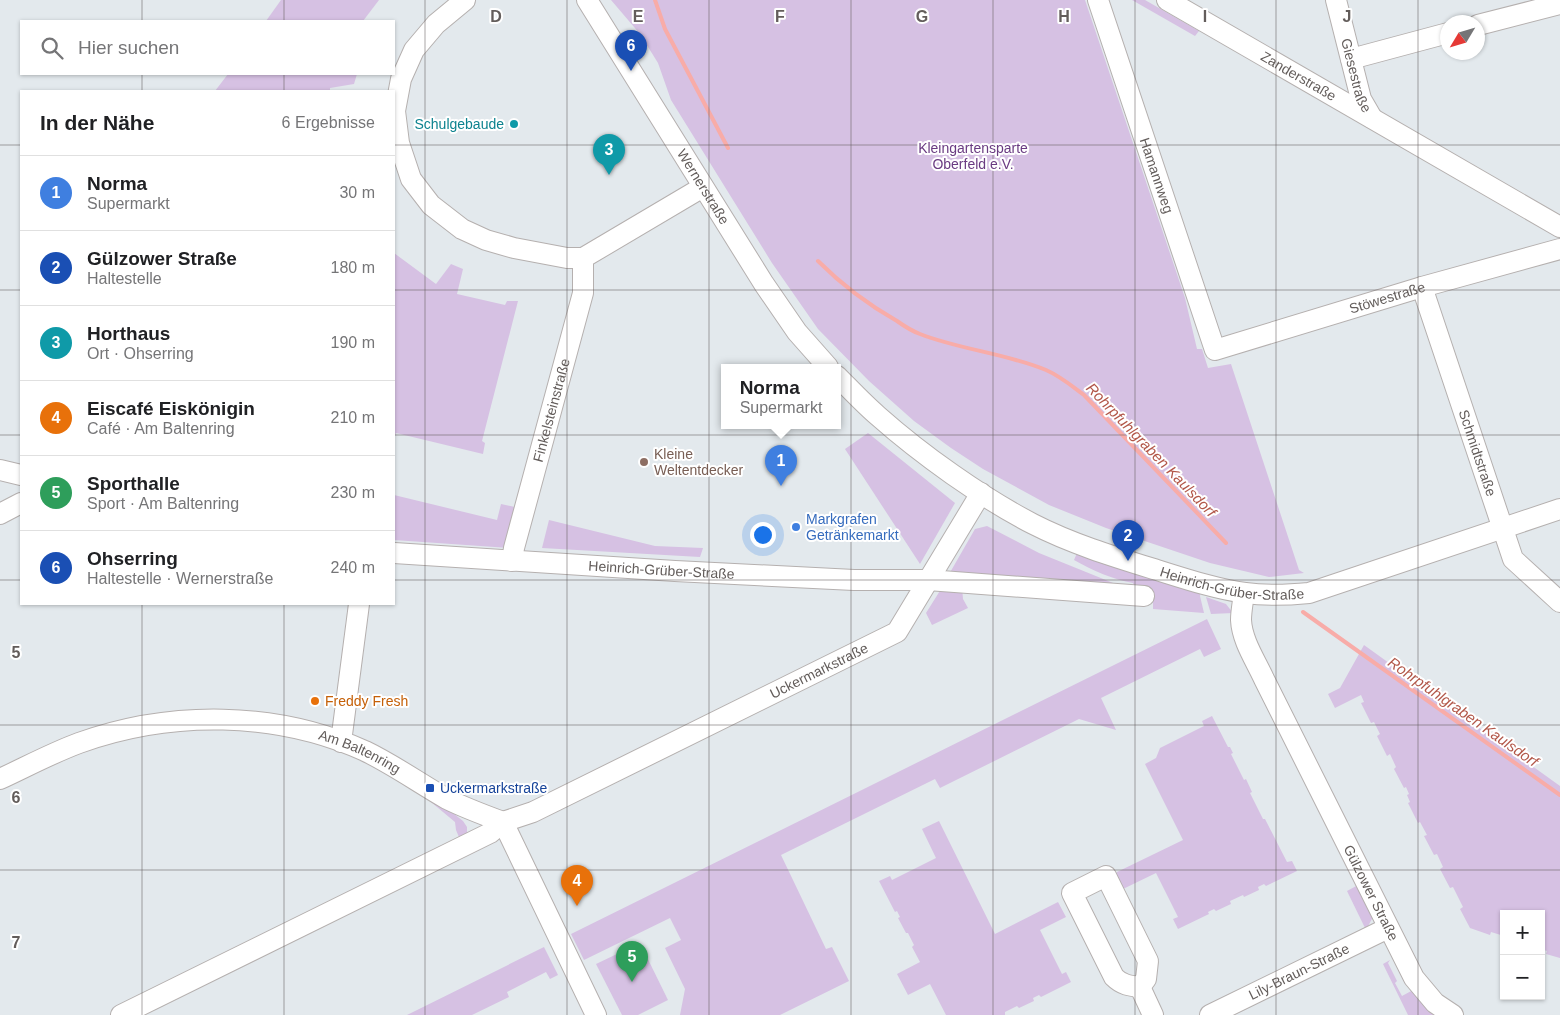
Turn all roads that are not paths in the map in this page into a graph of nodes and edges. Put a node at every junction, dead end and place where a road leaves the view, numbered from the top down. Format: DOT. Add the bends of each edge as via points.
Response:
graph roads {
  1 [pos="465,0"];
  2 [pos="588,0"];
  3 [pos="1098,0"];
  4 [pos="1167,0"];
  5 [pos="1336,0"];
  6 [pos="1560,4"];
  7 [pos="1485,23"];
  8 [pos="1440,35"];
  9 [pos="1350,59"];
  10 [pos="1372,118"];
  11 [pos="703,187"];
  12 [pos="1560,227"];
  13 [pos="1560,250"];
  14 [pos="583,258"];
  15 [pos="1422,287"];
  16 [pos="1215,350"];
  17 [pos="825,364"];
  18 [pos="841,380"];
  19 [pos="0,470"];
  20 [pos="20,475"];
  21 [pos="981,492"];
  22 [pos="20,504"];
  23 [pos="1560,509"];
  24 [pos="0,514"];
  25 [pos="1502,529"];
  26 [pos="395,553"];
  27 [pos="512,561"];
  28 [pos="928,580"];
  29 [pos="1244,592"];
  30 [pos="1144,596"];
  31 [pos="1560,602"];
  32 [pos="359,605"];
  33 [pos="341,742"];
  34 [pos="0,780"];
  35 [pos="458,804"];
  36 [pos="503,822"];
  37 [pos="472,841"];
  38 [pos="1388,928"];
  39 [pos="1140,987"];
  40 [pos="121,1015"];
  41 [pos="596,1015"];
  42 [pos="1153,1015"];
  43 [pos="1210,1015"];
  44 [pos="1453,1015"];
  1 -- 14 [label="street" via="436,24 414,50 401,79 395,111 411,179 431,205 462,229 514,248"];
  2 -- 11 [label="street, Wernerstraße"];
  3 -- 16 [label="street, Hamannweg"];
  4 -- 10 [label="street, Zanderstraße"];
  5 -- 9 [label="street, Giesestraße"];
  6 -- 7 [label="street"];
  8 -- 9 [label="street"];
  9 -- 10 [label="street, Giesestraße" via="1361,99"];
  10 -- 12 [label="street, Zanderstraße"];
  11 -- 14 [label="street"];
  11 -- 17 [label="street, Wernerstraße" via="764,284"];
  13 -- 15 [label="street, Stöwestraße"];
  14 -- 27 [label="street, Finkelsteinstraße" via="583,293"];
  15 -- 16 [label="street, Stöwestraße"];
  15 -- 25 [label="street, Schmidtstraße"];
  18 -- 21 [label="street" via="878,416 932,459"];
  19 -- 20 [label="street"];
  21 -- 28 [label="street"];
  21 -- 29 [label="street, Heinrich-Grüber-Straße" via="1033,524 1076,542 1179,577"];
  22 -- 24 [label="street"];
  23 -- 25 [label="street, Heinrich-Grüber-Straße"];
  25 -- 29 [label="street, Heinrich-Grüber-Straße" via="1309,593"];
  25 -- 31 [label="street, Schmidtstraße" via="1513,559"];
  26 -- 27 [label="street, Heinrich-Grüber-Straße"];
  27 -- 28 [label="street, Heinrich-Grüber-Straße" via="854,580"];
  28 -- 30 [label="street, Heinrich-Grüber-Straße"];
  28 -- 36 [label="street, Uckermarkstraße" via="897,632 533,812"];
  29 -- 38 [label="street, Gülzower Straße" via="1241,618 1244,637"];
  32 -- 33 [label="street"];
  33 -- 34 [label="street, Am Baltenring" via="285,727 237,720 165,722 78,743"];
  33 -- 35 [label="street, Am Baltenring" via="382,760"];
  35 -- 36 [label="street, Am Baltenring"];
  35 -- 37 [label="street" via="469,818"];
  36 -- 37 [label="street, Uckermarkstraße" via="490,833"];
  36 -- 41 [label="street"];
  37 -- 40 [label="street, Uckermarkstraße"];
  38 -- 43 [label="street, Lily-Braun-Straße"];
  38 -- 44 [label="street, Gülzower Straße" via="1420,987"];
  39 -- 39 [label="street" via="1146,979 1148,961 1106,876 1072,893 1114,977 1125,985"];
  39 -- 42 [label="street"];
}
